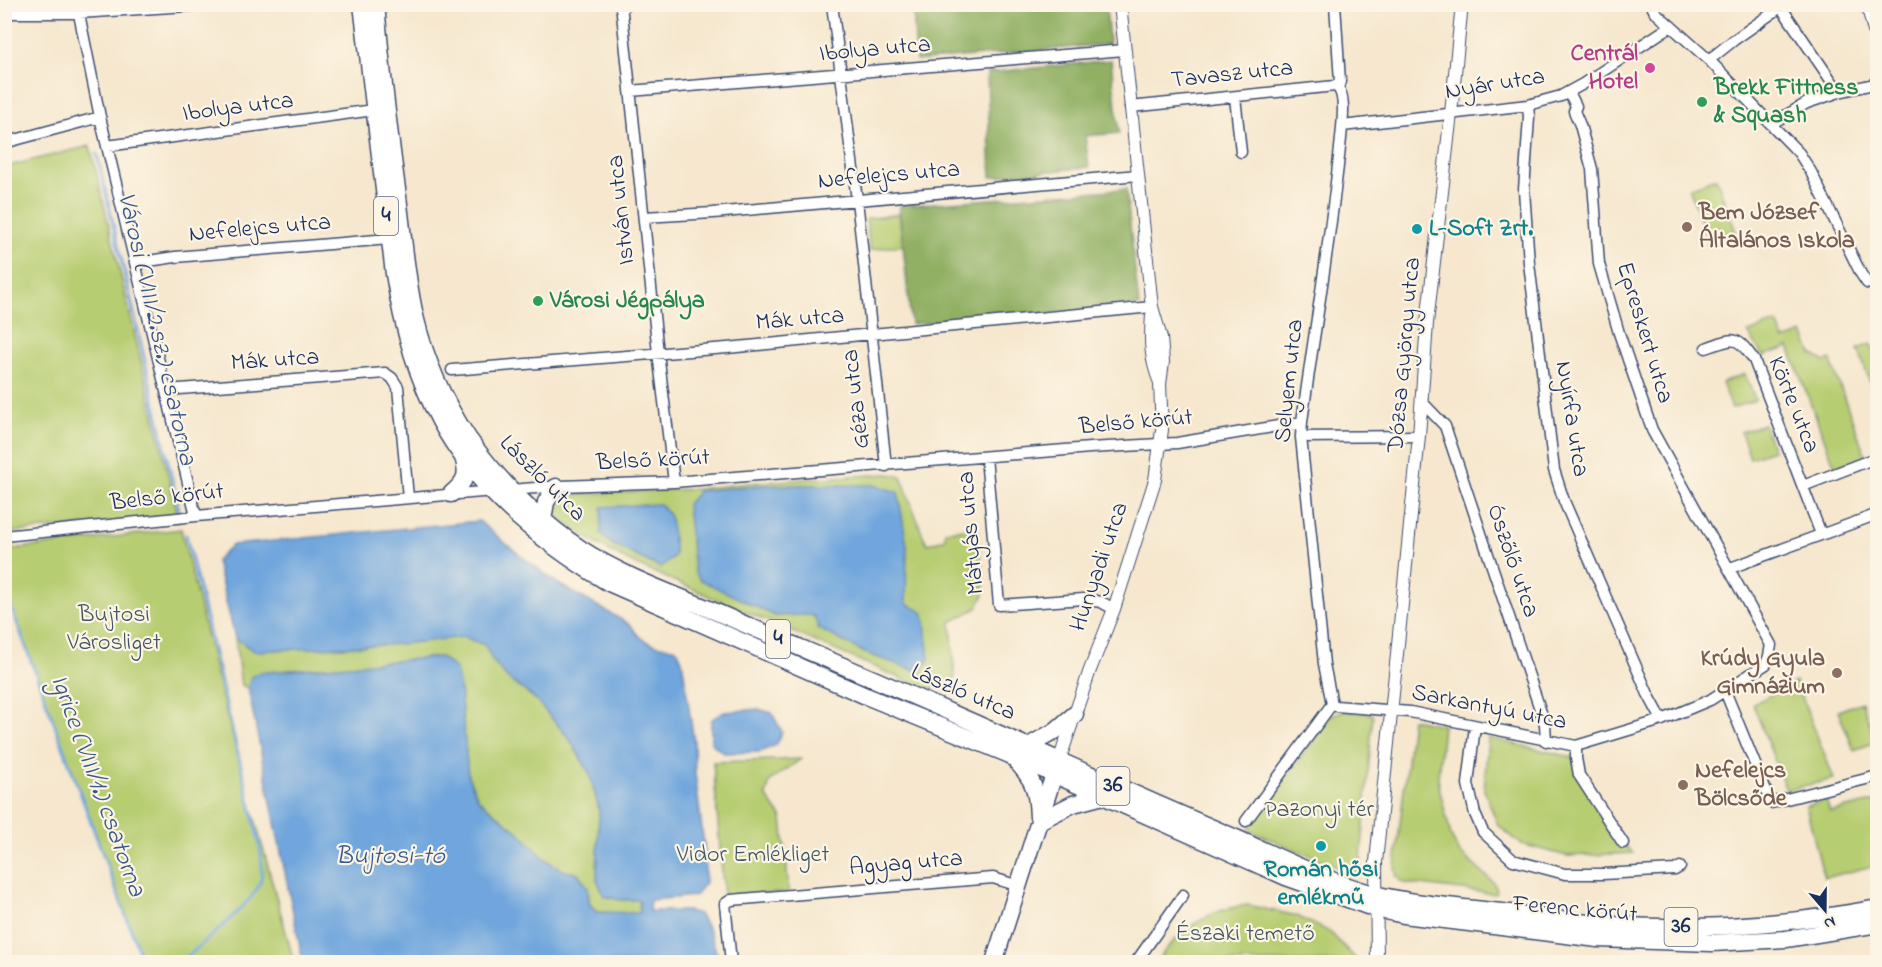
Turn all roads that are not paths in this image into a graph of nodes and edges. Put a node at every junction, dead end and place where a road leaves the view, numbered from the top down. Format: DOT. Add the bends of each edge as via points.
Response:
graph roads {
  1 [pos="218,4"];
  2 [pos="362,4"];
  3 [pos="376,4"];
  4 [pos="832,4"];
  5 [pos="1120,4"];
  6 [pos="1335,4"];
  7 [pos="1462,4"];
  8 [pos="1651,4"];
  9 [pos="1867,4"];
  10 [pos="621,6"];
  11 [pos="78,9"];
  12 [pos="4,13"];
  13 [pos="1671,26"];
  14 [pos="1878,47"];
  15 [pos="1124,50"];
  16 [pos="1709,60"];
  17 [pos="840,74"];
  18 [pos="1878,83"];
  19 [pos="1338,88"];
  20 [pos="630,91"];
  21 [pos="1569,92"];
  22 [pos="1839,92"];
  23 [pos="1235,97"];
  24 [pos="1528,105"];
  25 [pos="1130,106"];
  26 [pos="374,110"];
  27 [pos="1451,113"];
  28 [pos="99,117"];
  29 [pos="1772,124"];
  30 [pos="1342,126"];
  31 [pos="4,143"];
  32 [pos="107,146"];
  33 [pos="1241,152"];
  34 [pos="1138,175"];
  35 [pos="856,200"];
  36 [pos="644,217"];
  37 [pos="389,238"];
  38 [pos="135,263"];
  39 [pos="1872,284"];
  40 [pos="1152,307"];
  41 [pos="871,334"];
  42 [pos="1706,348"];
  43 [pos="658,353"];
  44 [pos="452,370"];
  45 [pos="167,390"];
  46 [pos="1422,402"];
  47 [pos="1302,422"];
  48 [pos="1419,436"];
  49 [pos="1301,437"];
  50 [pos="1161,444"];
  51 [pos="463,456"];
  52 [pos="986,457"];
  53 [pos="1878,457"];
  54 [pos="886,466"];
  55 [pos="674,482"];
  56 [pos="1803,486"];
  57 [pos="556,487"];
  58 [pos="513,490"];
  59 [pos="493,491"];
  60 [pos="451,494"];
  61 [pos="408,498"];
  62 [pos="1878,514"];
  63 [pos="196,516"];
  64 [pos="543,520"];
  65 [pos="1821,534"];
  66 [pos="4,536"];
  67 [pos="1730,570"];
  68 [pos="648,592"];
  69 [pos="681,606"];
  70 [pos="1114,609"];
  71 [pos="1725,692"];
  72 [pos="1332,704"];
  73 [pos="1391,710"];
  74 [pos="1075,714"];
  75 [pos="1662,720"];
  76 [pos="1475,726"];
  77 [pos="1546,741"];
  78 [pos="1576,746"];
  79 [pos="1027,747"];
  80 [pos="1010,755"];
  81 [pos="1056,768"];
  82 [pos="1878,776"];
  83 [pos="1102,796"];
  84 [pos="1039,822"];
  85 [pos="1246,822"];
  86 [pos="1623,843"];
  87 [pos="1680,867"];
  88 [pos="1019,886"];
  89 [pos="1183,895"];
  90 [pos="1376,902"];
  91 [pos="1878,908"];
  92 [pos="1878,924"];
  93 [pos="730,963"];
  94 [pos="994,963"];
  95 [pos="1136,963"];
  96 [pos="1377,963"];
  1 -- 11 [label="street"];
  2 -- 26 [label="main road, László utca / 4"];
  3 -- 58 [label="main road, László utca / 4" via="416,321 445,397 467,436"];
  4 -- 17 [label="street, Géza utca"];
  5 -- 15 [label="street, Hunyadi utca"];
  6 -- 19 [label="street, Selyem utca"];
  7 -- 27 [label="street, Dózsa György utca"];
  8 -- 13 [label="street"];
  9 -- 14 [label="street"];
  10 -- 20 [label="street, István utca"];
  11 -- 12 [label="street"];
  11 -- 28 [label="street"];
  13 -- 16 [label="street"];
  13 -- 21 [label="street, Nyár utca"];
  15 -- 17 [label="street, Ibolya utca"];
  15 -- 25 [label="street, Hunyadi utca"];
  16 -- 22 [label="street" via="1781,7"];
  16 -- 29 [label="street"];
  17 -- 20 [label="street, Ibolya utca"];
  17 -- 35 [label="street, Géza utca"];
  18 -- 22 [label="street"];
  19 -- 23 [label="street, Tavasz utca"];
  19 -- 30 [label="street, Selyem utca" via="1342,94"];
  20 -- 36 [label="street, István utca"];
  21 -- 24 [label="street, Nyár utca"];
  21 -- 67 [label="street, Epreskert utca" via="1592,169 1599,264 1652,430"];
  22 -- 29 [label="street" via="1807,103"];
  23 -- 25 [label="street, Tavasz utca"];
  23 -- 33 [label="street"];
  24 -- 27 [label="street, Nyár utca"];
  24 -- 75 [label="street, Nyírfa utca" via="1524,190 1529,263 1554,470 1568,510"];
  25 -- 34 [label="street, Hunyadi utca"];
  26 -- 32 [label="street, Ibolya utca"];
  26 -- 37 [label="main road, László utca / 4"];
  27 -- 30 [label="street, Nyár utca"];
  27 -- 46 [label="street, Dózsa György utca"];
  28 -- 31 [label="street"];
  28 -- 32 [label="street"];
  29 -- 39 [label="street" via="1811,172 1840,233"];
  30 -- 47 [label="street, Selyem utca"];
  32 -- 38 [label="street"];
  34 -- 35 [label="street, Nefelejcs utca"];
  34 -- 40 [label="street, Hunyadi utca"];
  35 -- 36 [label="street, Nefelejcs utca"];
  35 -- 41 [label="street, Géza utca"];
  36 -- 43 [label="street, István utca"];
  37 -- 38 [label="street, Nefelejcs utca"];
  37 -- 51 [label="main road, László utca / 4" via="399,305 417,368 440,420"];
  38 -- 45 [label="street"];
  40 -- 41 [label="street, Mák utca"];
  40 -- 50 [label="street, Hunyadi utca" via="1163,362"];
  41 -- 43 [label="street, Mák utca"];
  41 -- 54 [label="street, Géza utca"];
  42 -- 56 [label="street, Körte utca" via="1737,340 1754,360"];
  43 -- 44 [label="street, Mák utca"];
  43 -- 55 [label="street, István utca"];
  45 -- 61 [label="street, Mák utca" via="385,373 398,387"];
  45 -- 63 [label="street"];
  46 -- 48 [label="street, Dózsa György utca"];
  46 -- 77 [label="street, Ószőlő utca" via="1444,426 1545,724"];
  47 -- 49 [label="street, Selyem utca"];
  47 -- 50 [label="street, Belső körút"];
  48 -- 49 [label="street"];
  48 -- 73 [label="street, Dózsa György utca"];
  49 -- 72 [label="street, Selyem utca" via="1324,664"];
  50 -- 52 [label="street, Belső körút"];
  50 -- 70 [label="street, Hunyadi utca" via="1155,480"];
  51 -- 59 [label="main road, László utca / 4"];
  51 -- 60 [label="main road" via="465,479"];
  52 -- 54 [label="street, Belső körút"];
  52 -- 70 [label="street, Mátyás utca" via="999,605 1084,599"];
  53 -- 56 [label="street, Körte utca"];
  54 -- 55 [label="street, Belső körút"];
  55 -- 57 [label="street, Belső körút"];
  56 -- 65 [label="street, Körte utca"];
  57 -- 58 [label="street, Belső körút"];
  57 -- 64 [label="main road" via="546,502"];
  58 -- 59 [label="street, Belső körút"];
  58 -- 64 [label="main road, László utca / 4"];
  59 -- 60 [label="street, Belső körút"];
  59 -- 68 [label="main road, László utca / 4" via="558,551 609,583"];
  60 -- 61 [label="street, Belső körút"];
  61 -- 63 [label="street, Belső körút"];
  62 -- 65 [label="street"];
  63 -- 66 [label="street, Belső körút"];
  64 -- 68 [label="main road, László utca / 4"];
  65 -- 67 [label="street"];
  67 -- 71 [label="street, Sarkantyú utca" via="1771,645 1766,664"];
  68 -- 69 [label="main road, László utca / 4"];
  69 -- 79 [label="main road, László utca / 4"];
  69 -- 80 [label="main road, László utca / 4" via="866,696"];
  70 -- 74 [label="street, Hunyadi utca"];
  71 -- 75 [label="street, Sarkantyú utca"];
  71 -- 82 [label="street" via="1771,803"];
  72 -- 73 [label="street"];
  72 -- 85 [label="street"];
  73 -- 76 [label="street, Sarkantyú utca"];
  73 -- 90 [label="street" via="1376,862"];
  74 -- 79 [label="main road"];
  74 -- 81 [label="street, Hunyadi utca"];
  75 -- 78 [label="street, Sarkantyú utca"];
  76 -- 77 [label="street, Sarkantyú utca"];
  76 -- 87 [label="street, Ferenc körút" via="1468,784 1474,814 1483,832 1513,860 1565,874"];
  77 -- 78 [label="street, Sarkantyú utca"];
  78 -- 86 [label="street" via="1579,776"];
  79 -- 81 [label="main road, László utca / 4"];
  80 -- 81 [label="main road, László utca"];
  80 -- 84 [label="main road, 4" via="1033,781"];
  81 -- 83 [label="main road, 36"];
  81 -- 84 [label="main road, Hunyadi utca / 4"];
  81 -- 90 [label="main road, 36" via="1327,878"];
  83 -- 84 [label="main road" via="1073,804"];
  83 -- 90 [label="main road, 36" via="1286,877"];
  84 -- 88 [label="main road, 4"];
  88 -- 93 [label="street, Agyag utca" via="993,878 730,900 725,904"];
  88 -- 94 [label="main road, 4"];
  89 -- 95 [label="street"];
  90 -- 91 [label="main road, Ferenc körút / 36" via="1601,924 1711,928 1784,923"];
  90 -- 92 [label="main road, Ferenc körút / 36" via="1404,915 1598,939 1712,943 1786,939"];
  90 -- 96 [label="street"];
}
